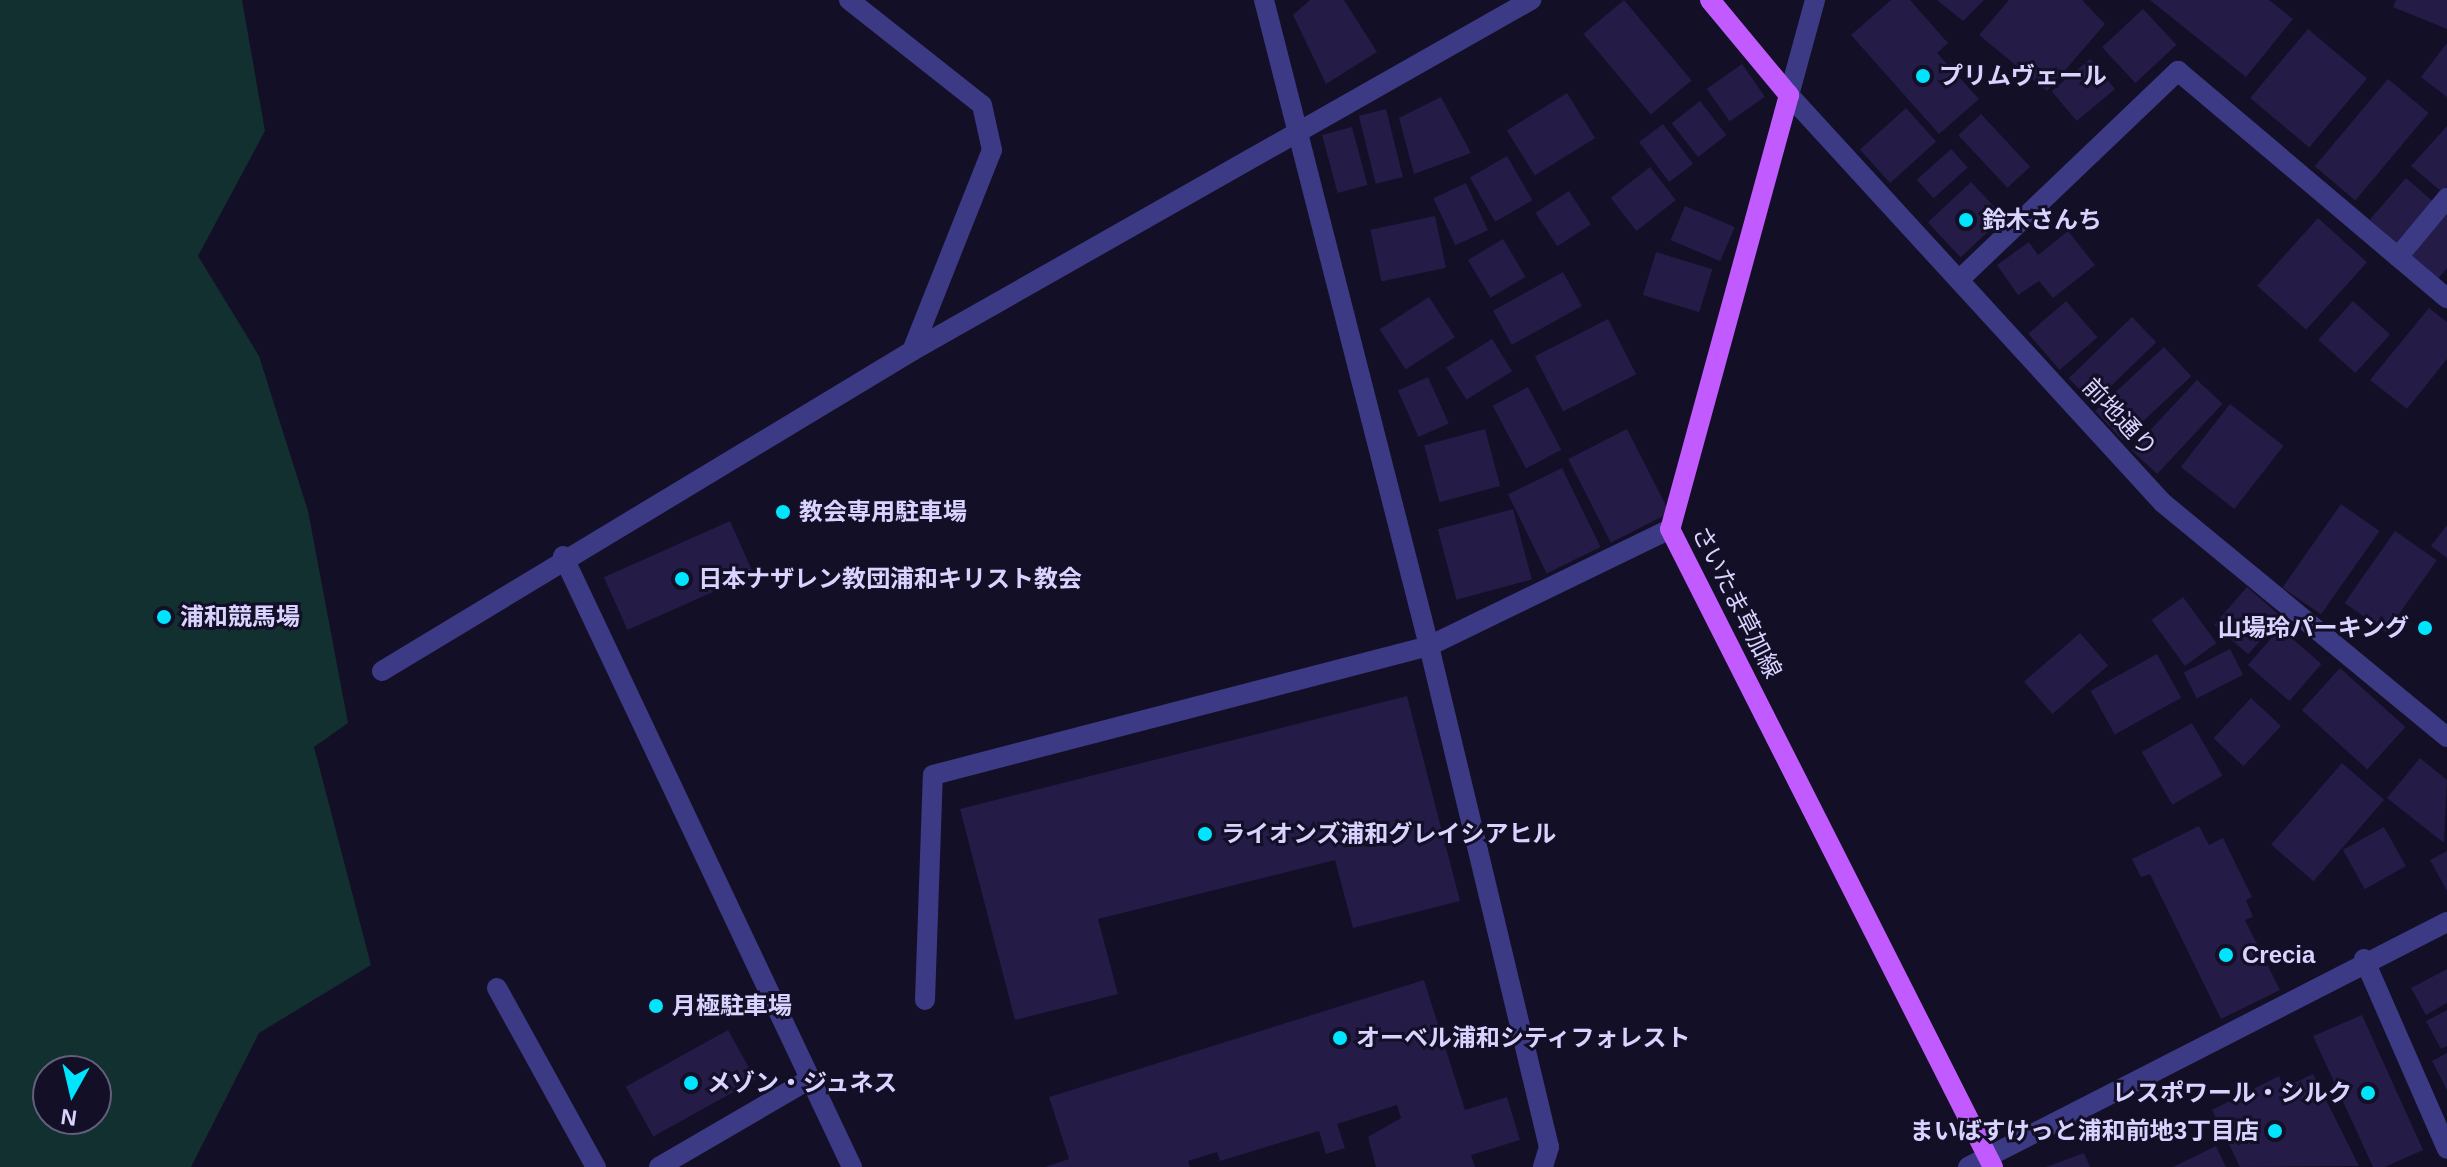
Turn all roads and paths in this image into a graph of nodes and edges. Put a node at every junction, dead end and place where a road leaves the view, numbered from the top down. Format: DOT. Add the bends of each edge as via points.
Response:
graph roads {
  1 [pos="849,0"];
  2 [pos="1264,0"];
  3 [pos="1531,0"];
  4 [pos="1710,0"];
  5 [pos="1815,0"];
  6 [pos="1789,95"];
  7 [pos="1296,137"];
  8 [pos="2447,198"];
  9 [pos="2398,257"];
  10 [pos="1959,280"];
  11 [pos="2447,298"];
  12 [pos="912,351"];
  13 [pos="1670,529"];
  14 [pos="563,556"];
  15 [pos="1429,646"];
  16 [pos="382,671"];
  17 [pos="2447,737"];
  18 [pos="2447,922"];
  19 [pos="2364,959"];
  20 [pos="497,988"];
  21 [pos="925,1000"];
  22 [pos="810,1079"];
  23 [pos="2447,1149"];
  24 [pos="1991,1162"];
  25 [pos="596,1167"];
  26 [pos="659,1167"];
  27 [pos="852,1167"];
  28 [pos="1543,1167"];
  29 [pos="1968,1167"];
  1 -- 12 [label="street" via="982,105 992,150"];
  2 -- 7 [label="street"];
  3 -- 7 [label="street"];
  4 -- 6 [label="main road"];
  5 -- 6 [label="street"];
  6 -- 10 [label="street, 前地通り"];
  6 -- 13 [label="main road, さいたま草加線"];
  7 -- 12 [label="street"];
  7 -- 15 [label="street"];
  8 -- 9 [label="street"];
  9 -- 10 [label="street" via="2178,71"];
  9 -- 11 [label="street"];
  10 -- 17 [label="street, 前地通り" via="2163,503"];
  12 -- 14 [label="street"];
  13 -- 15 [label="street"];
  13 -- 24 [label="main road, さいたま草加線"];
  14 -- 16 [label="street"];
  14 -- 22 [label="street"];
  15 -- 21 [label="street" via="933,775"];
  15 -- 28 [label="street" via="1549,1147"];
  18 -- 19 [label="street"];
  19 -- 23 [label="street"];
  19 -- 24 [label="street"];
  20 -- 25 [label="street"];
  22 -- 26 [label="street"];
  22 -- 27 [label="street"];
  24 -- 29 [label="street"];
}
